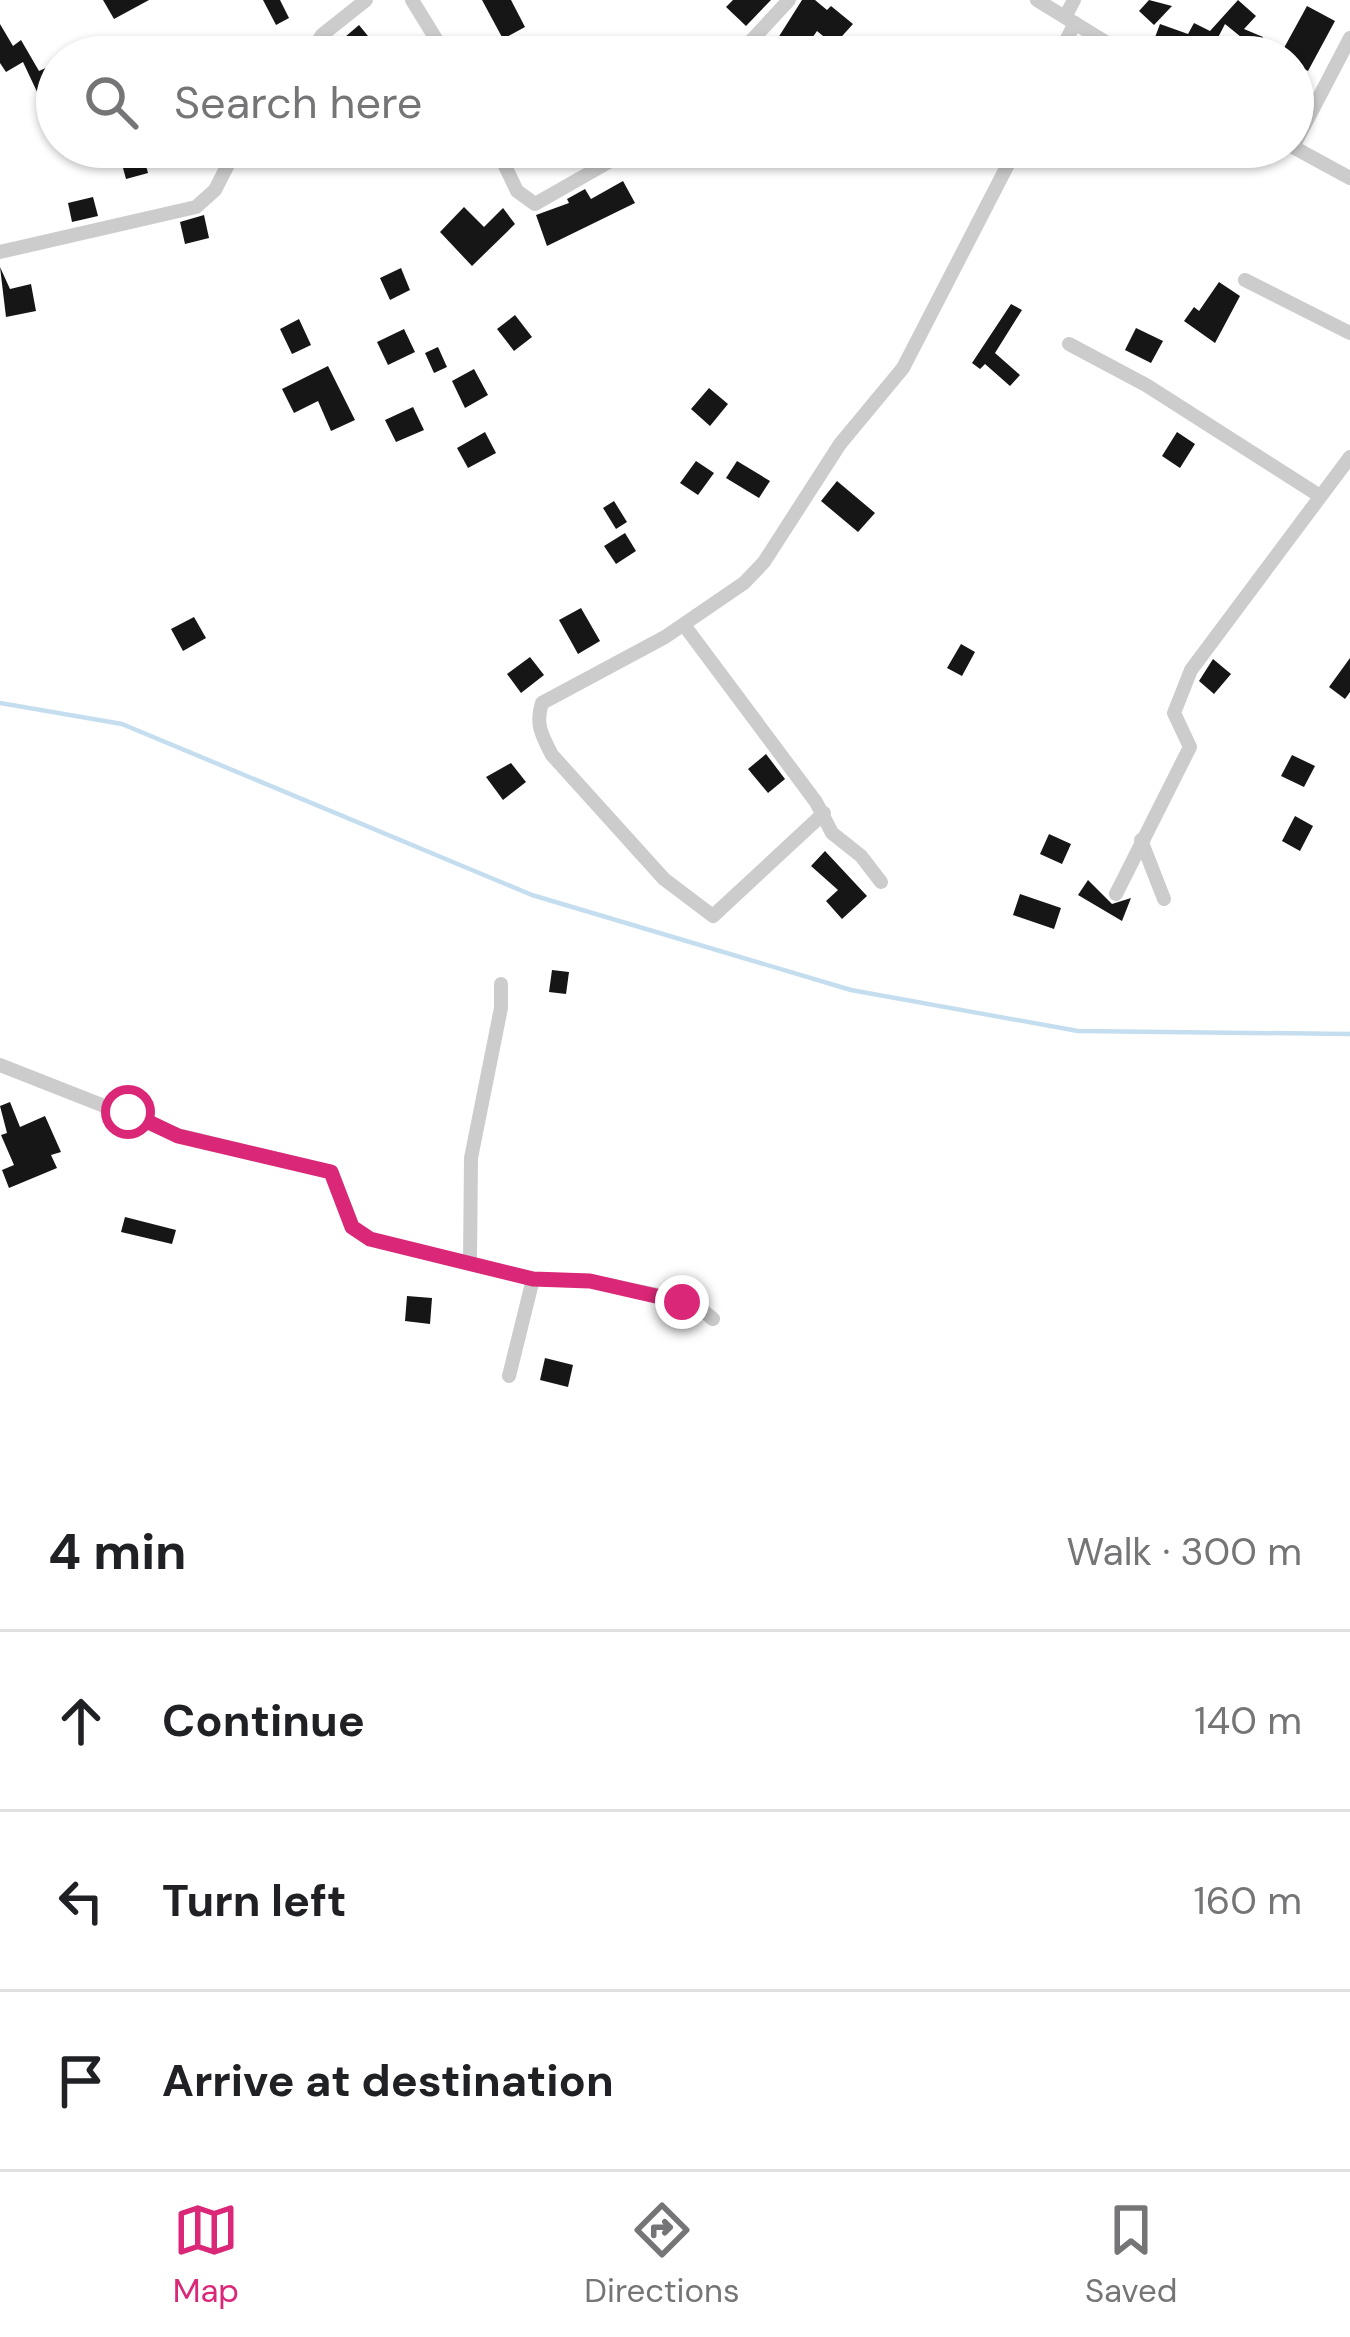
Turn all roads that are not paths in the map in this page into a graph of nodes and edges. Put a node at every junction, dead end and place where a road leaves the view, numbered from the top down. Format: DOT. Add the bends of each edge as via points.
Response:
graph roads {
  1 [pos="366,0"];
  2 [pos="412,0"];
  3 [pos="789,0"];
  4 [pos="1037,0"];
  5 [pos="1074,0"];
  6 [pos="1070,20"];
  7 [pos="321,36"];
  8 [pos="434,36"];
  9 [pos="756,36"];
  10 [pos="1065,36"];
  11 [pos="1096,36"];
  12 [pos="1350,38"];
  13 [pos="1314,107"];
  14 [pos="1314,158"];
  15 [pos="226,168"];
  16 [pos="506,168"];
  17 [pos="598,168"];
  18 [pos="1006,168"];
  19 [pos="1350,178"];
  20 [pos="0,253"];
  21 [pos="1245,280"];
  22 [pos="1350,333"];
  23 [pos="1069,344"];
  24 [pos="1350,457"];
  25 [pos="1320,496"];
  26 [pos="684,625"];
  27 [pos="824,813"];
  28 [pos="1141,840"];
  29 [pos="881,882"];
  30 [pos="1116,894"];
  31 [pos="1164,899"];
  32 [pos="501,984"];
  33 [pos="0,1065"];
  34 [pos="470,1260"];
  35 [pos="533,1279"];
  36 [pos="713,1319"];
  37 [pos="509,1376"];
  1 -- 7 [label="street"];
  2 -- 8 [label="street"];
  3 -- 9 [label="street"];
  4 -- 6 [label="street"];
  5 -- 6 [label="street"];
  6 -- 10 [label="street"];
  6 -- 11 [label="street"];
  12 -- 13 [label="street"];
  14 -- 19 [label="street"];
  15 -- 20 [label="street" via="196,208"];
  16 -- 17 [label="street" via="535,204"];
  18 -- 26 [label="street" via="903,368 840,444 764,562"];
  21 -- 22 [label="street"];
  23 -- 25 [label="street"];
  24 -- 25 [label="street"];
  25 -- 28 [label="street" via="1191,670 1174,713 1190,747"];
  26 -- 27 [label="street"];
  26 -- 27 [label="street" via="542,704 538,724 552,754 664,879 712,916"];
  27 -- 29 [label="street" via="832,833"];
  28 -- 30 [label="street"];
  28 -- 31 [label="street"];
  32 -- 34 [label="street" via="471,1158"];
  33 -- 34 [label="street" via="178,1136 331,1172 352,1227 370,1239"];
  34 -- 35 [label="street"];
  35 -- 36 [label="street" via="658,1295"];
  35 -- 37 [label="street"];
}
